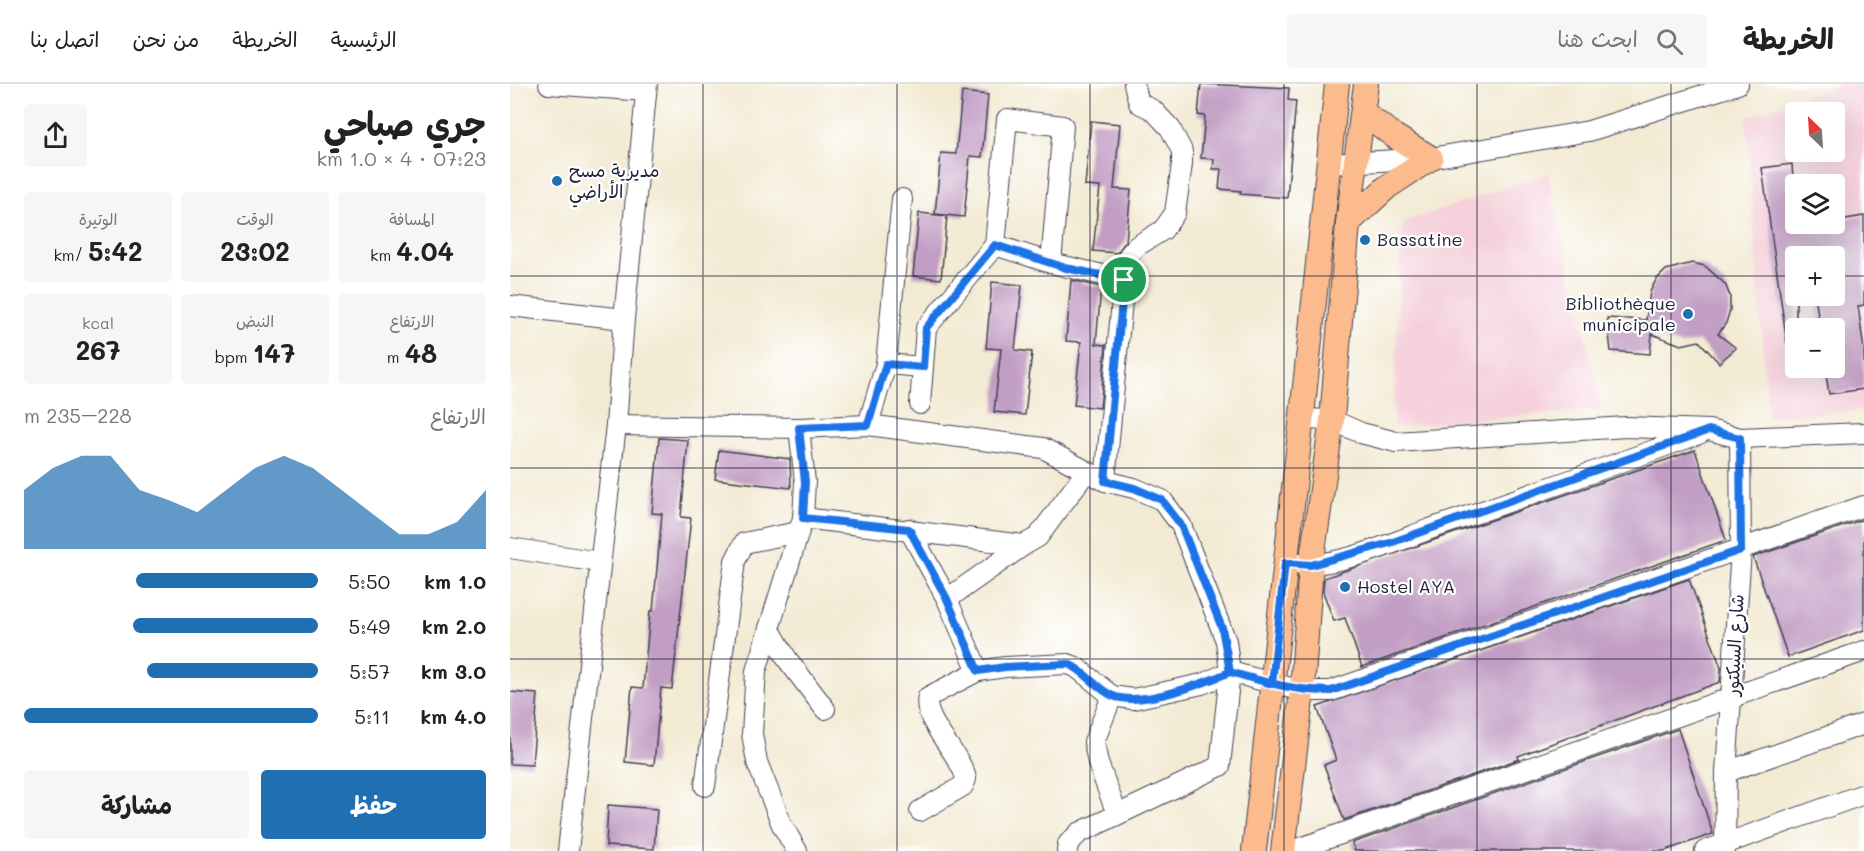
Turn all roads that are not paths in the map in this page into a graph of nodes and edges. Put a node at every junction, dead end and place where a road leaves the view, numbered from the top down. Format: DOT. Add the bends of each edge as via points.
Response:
graph roads {
  1 [pos="549,84"];
  2 [pos="1134,84"];
  3 [pos="1337,84"];
  4 [pos="1366,84"];
  5 [pos="1737,84"];
  6 [pos="647,88"];
  7 [pos="1364,113"];
  8 [pos="1431,158"];
  9 [pos="1329,164"];
  10 [pos="1358,164"];
  11 [pos="902,199"];
  12 [pos="1348,223"];
  13 [pos="995,245"];
  14 [pos="1051,263"];
  15 [pos="1124,280"];
  16 [pos="510,306"];
  17 [pos="624,320"];
  18 [pos="886,364"];
  19 [pos="923,367"];
  20 [pos="920,404"];
  21 [pos="1303,419"];
  22 [pos="1332,420"];
  23 [pos="616,424"];
  24 [pos="868,425"];
  25 [pos="799,428"];
  26 [pos="1709,430"];
  27 [pos="1864,433"];
  28 [pos="1740,438"];
  29 [pos="1086,472"];
  30 [pos="1105,481"];
  31 [pos="1864,506"];
  32 [pos="801,525"];
  33 [pos="909,529"];
  34 [pos="1024,545"];
  35 [pos="510,548"];
  36 [pos="1741,550"];
  37 [pos="599,562"];
  38 [pos="1285,563"];
  39 [pos="1311,565"];
  40 [pos="947,599"];
  41 [pos="769,628"];
  42 [pos="1864,651"];
  43 [pos="978,671"];
  44 [pos="1230,672"];
  45 [pos="1272,684"];
  46 [pos="1302,691"];
  47 [pos="1112,696"];
  48 [pos="1732,697"];
  49 [pos="825,709"];
  50 [pos="1864,724"];
  51 [pos="1726,772"];
  52 [pos="705,786"];
  53 [pos="1864,794"];
  54 [pos="920,811"];
  55 [pos="1117,814"];
  56 [pos="1725,847"];
  57 [pos="568,851"];
  58 [pos="797,851"];
  59 [pos="1067,851"];
  60 [pos="1254,851"];
  61 [pos="1283,851"];
  62 [pos="1292,851"];
  63 [pos="1705,851"];
  1 -- 6 [label="street"];
  2 -- 15 [label="street" via="1139,103 1153,110 1170,128 1182,151 1182,164 1175,213 1163,230 1129,255"];
  3 -- 9 [label="main road"];
  4 -- 7 [label="main road"];
  5 -- 8 [label="street" via="1589,131"];
  6 -- 17 [label="street"];
  7 -- 8 [label="main road"];
  7 -- 10 [label="main road"];
  8 -- 10 [label="street"];
  8 -- 12 [label="main road" via="1392,183"];
  9 -- 10 [label="street"];
  9 -- 21 [label="main road"];
  10 -- 12 [label="main road"];
  11 -- 18 [label="street"];
  12 -- 22 [label="main road"];
  13 -- 14 [label="street"];
  13 -- 14 [label="street" via="1007,119 1063,126"];
  13 -- 19 [label="street" via="926,328"];
  14 -- 15 [label="street"];
  15 -- 30 [label="street"];
  16 -- 17 [label="street"];
  17 -- 23 [label="street"];
  18 -- 19 [label="street"];
  18 -- 24 [label="street"];
  19 -- 20 [label="street"];
  21 -- 22 [label="street"];
  21 -- 38 [label="main road"];
  22 -- 26 [label="street" via="1396,442 1626,427"];
  22 -- 39 [label="main road"];
  23 -- 25 [label="street"];
  23 -- 37 [label="street"];
  24 -- 25 [label="street"];
  24 -- 29 [label="street" via="1043,448"];
  25 -- 32 [label="street" via="805,482"];
  26 -- 28 [label="street"];
  26 -- 39 [label="street" via="1390,543"];
  27 -- 28 [label="street"];
  28 -- 36 [label="street, شارع السيكتور"];
  29 -- 30 [label="street"];
  29 -- 34 [label="street" via="1038,537"];
  30 -- 44 [label="street" via="1162,500 1181,525 1222,628"];
  31 -- 36 [label="street"];
  32 -- 33 [label="street"];
  32 -- 41 [label="street"];
  32 -- 52 [label="street" via="744,543 735,561"];
  33 -- 34 [label="street"];
  33 -- 40 [label="street"];
  34 -- 40 [label="street"];
  35 -- 37 [label="street"];
  36 -- 46 [label="street" via="1331,691"];
  36 -- 48 [label="street, شارع السيكتور"];
  37 -- 57 [label="street"];
  38 -- 39 [label="street"];
  38 -- 45 [label="main road"];
  39 -- 46 [label="main road"];
  40 -- 43 [label="street"];
  41 -- 49 [label="street"];
  41 -- 58 [label="street" via="756,671 752,734 757,762 782,825"];
  42 -- 48 [label="street"];
  43 -- 47 [label="street" via="1068,664"];
  43 -- 54 [label="street" via="928,697 933,720 966,779 963,786"];
  44 -- 45 [label="street"];
  44 -- 47 [label="street" via="1202,684 1146,697"];
  44 -- 55 [label="street" via="1220,766"];
  45 -- 46 [label="street"];
  45 -- 60 [label="main road"];
  46 -- 61 [label="main road"];
  47 -- 55 [label="street" via="1094,742"];
  48 -- 51 [label="street, شارع السيكتور"];
  48 -- 62 [label="street"];
  50 -- 51 [label="street"];
  51 -- 56 [label="street, شارع السيكتور"];
  53 -- 56 [label="street"];
  55 -- 59 [label="street" via="1073,837"];
  56 -- 63 [label="street"];
}
